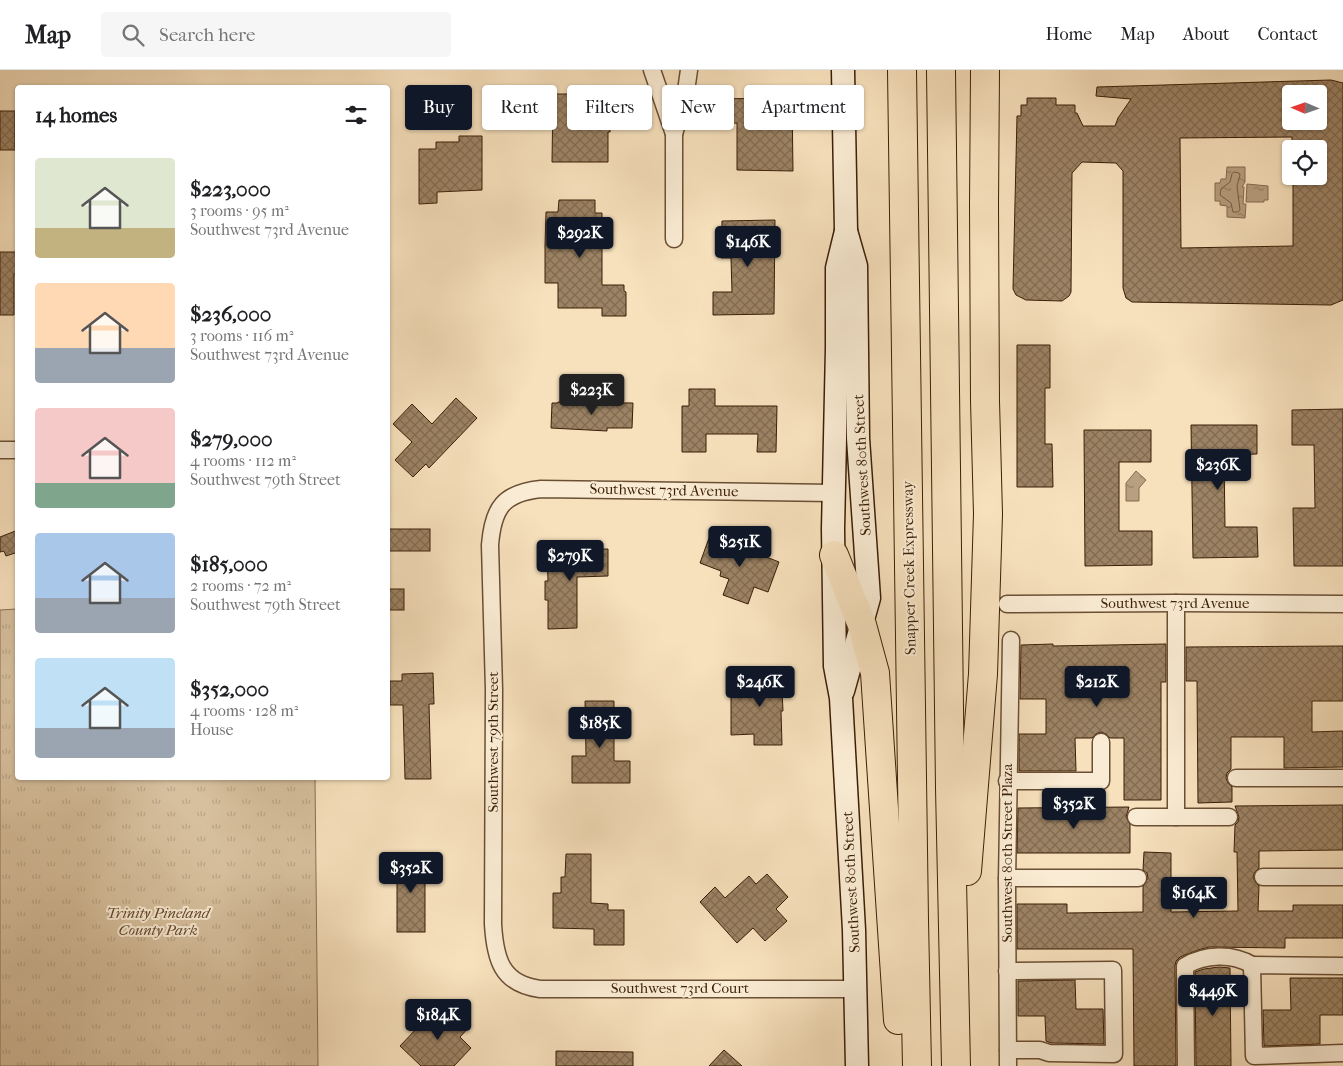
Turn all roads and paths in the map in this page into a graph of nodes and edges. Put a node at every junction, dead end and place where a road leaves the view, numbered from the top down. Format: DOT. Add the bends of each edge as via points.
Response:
graph roads {
  1 [pos="652,70"];
  2 [pos="689,70"];
  3 [pos="844,70"];
  4 [pos="902,70"];
  5 [pos="941,70"];
  6 [pos="985,70"];
  7 [pos="687,85"];
  8 [pos="661,97"];
  9 [pos="675,130"];
  10 [pos="674,134"];
  11 [pos="846,230"];
  12 [pos="674,239"];
  13 [pos="0,450"];
  14 [pos="15,450"];
  15 [pos="834,493"];
  16 [pos="499,508"];
  17 [pos="834,555"];
  18 [pos="1176,603"];
  19 [pos="1007,604"];
  20 [pos="1343,604"];
  21 [pos="862,625"];
  22 [pos="1011,640"];
  23 [pos="841,698"];
  24 [pos="1101,742"];
  25 [pos="1236,778"];
  26 [pos="1343,778"];
  27 [pos="1007,782"];
  28 [pos="1136,817"];
  29 [pos="1176,817"];
  30 [pos="1229,817"];
  31 [pos="1263,877"];
  32 [pos="1343,877"];
  33 [pos="1007,878"];
  34 [pos="1138,878"];
  35 [pos="1252,965"];
  36 [pos="1343,966"];
  37 [pos="1007,971"];
  38 [pos="508,976"];
  39 [pos="855,989"];
  40 [pos="954,1029"];
  41 [pos="1343,1053"];
  42 [pos="1008,1058"];
  43 [pos="857,1066"];
  44 [pos="901,1066"];
  45 [pos="917,1066"];
  46 [pos="956,1066"];
  47 [pos="1186,1066"];
  1 -- 8 [label="street"];
  2 -- 7 [label="street"];
  3 -- 11 [label="street, Southwest 80th Street"];
  4 -- 45 [label="highway, Snapper Creek Expressway"];
  5 -- 40 [label="highway"];
  6 -- 40 [label="highway" via="988,514 984,665"];
  8 -- 10 [label="street"];
  9 -- 10 [label="street"];
  10 -- 12 [label="street"];
  11 -- 15 [label="street, Southwest 80th Street" via="837,268"];
  11 -- 21 [label="street, Southwest 80th Street" via="856,266 858,438 869,584"];
  13 -- 14 [label="street"];
  15 -- 16 [label="street, Southwest 73rd Avenue" via="541,488 516,495"];
  15 -- 17 [label="street, Southwest 80th Street"];
  16 -- 38 [label="street, Southwest 79th Street" via="492,525 490,558 494,690 493,924 498,957"];
  17 -- 21 [label="highway"];
  17 -- 23 [label="street, Southwest 80th Street" via="835,666"];
  18 -- 19 [label="street, Southwest 73rd Avenue"];
  18 -- 20 [label="street, Southwest 73rd Avenue"];
  18 -- 29 [label="street"];
  21 -- 23 [label="street, Southwest 80th Street"];
  21 -- 44 [label="highway" via="877,687"];
  22 -- 27 [label="street, Southwest 80th Street Plaza"];
  23 -- 39 [label="street, Southwest 80th Street"];
  24 -- 27 [label="street" via="1101,782"];
  25 -- 26 [label="street"];
  27 -- 33 [label="street, Southwest 80th Street Plaza"];
  28 -- 29 [label="street"];
  29 -- 30 [label="street"];
  31 -- 32 [label="street"];
  33 -- 34 [label="street"];
  33 -- 37 [label="street, Southwest 80th Street Plaza"];
  35 -- 36 [label="street"];
  35 -- 41 [label="street" via="1254,1056"];
  35 -- 47 [label="street" via="1238,958 1219,957 1185,966"];
  37 -- 42 [label="street, Southwest 80th Street Plaza"];
  37 -- 42 [label="street" via="1113,970 1114,1054 1049,1053 1040,1050"];
  38 -- 39 [label="street, Southwest 73rd Court" via="519,984 540,989"];
  39 -- 43 [label="street, Southwest 80th Street"];
  40 -- 46 [label="highway"];
}
